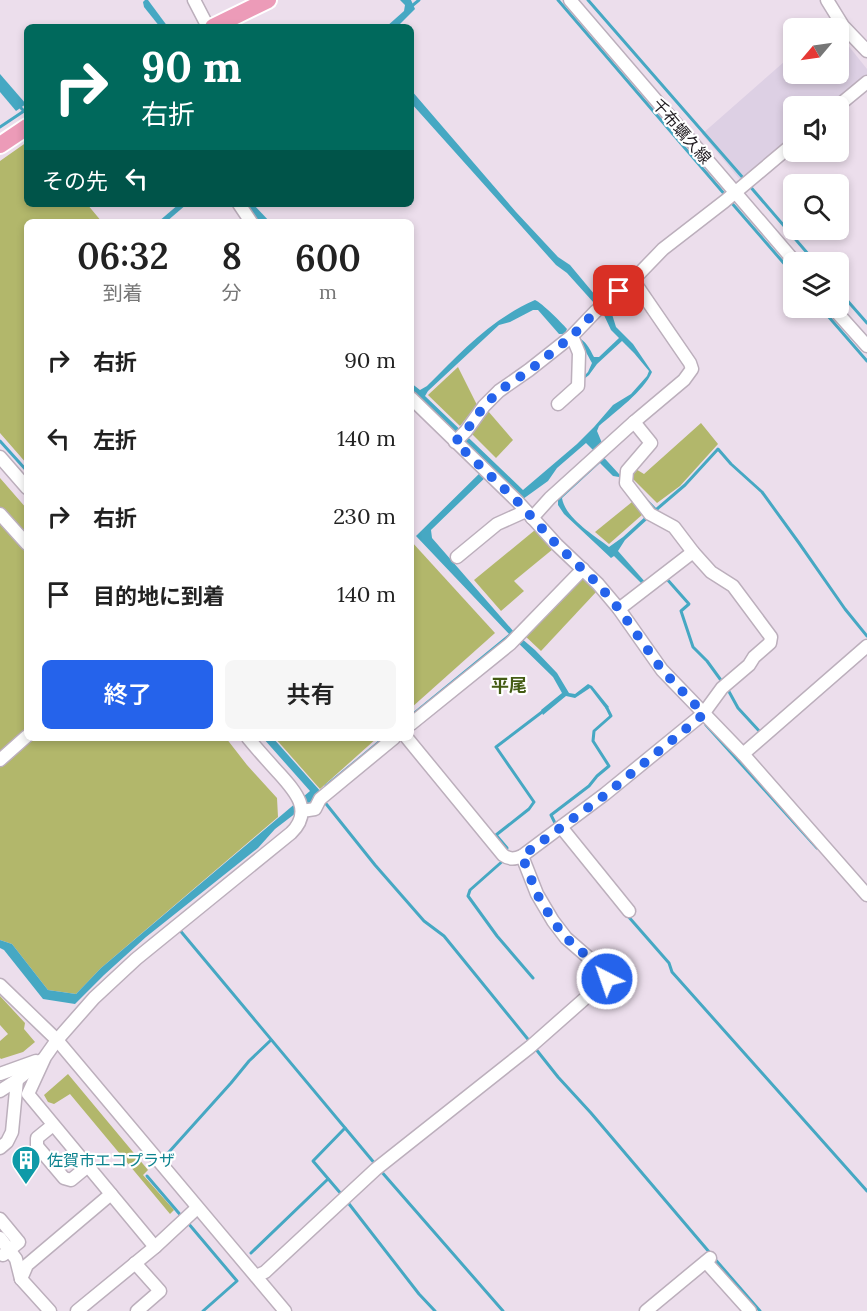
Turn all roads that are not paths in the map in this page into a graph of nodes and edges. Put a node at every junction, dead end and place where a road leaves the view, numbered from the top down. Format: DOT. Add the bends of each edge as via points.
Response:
graph roads {
  1 [pos="194,0"];
  2 [pos="268,0"];
  3 [pos="570,0"];
  4 [pos="827,0"];
  5 [pos="206,24"];
  6 [pos="219,24"];
  7 [pos="867,51"];
  8 [pos="867,82"];
  9 [pos="849,97"];
  10 [pos="24,129"];
  11 [pos="0,145"];
  12 [pos="783,152"];
  13 [pos="736,191"];
  14 [pos="787,252"];
  15 [pos="633,280"];
  16 [pos="842,318"];
  17 [pos="572,338"];
  18 [pos="867,346"];
  19 [pos="414,401"];
  20 [pos="558,404"];
  21 [pos="634,422"];
  22 [pos="455,442"];
  23 [pos="0,457"];
  24 [pos="24,485"];
  25 [pos="0,514"];
  26 [pos="529,514"];
  27 [pos="24,541"];
  28 [pos="693,552"];
  29 [pos="457,557"];
  30 [pos="583,569"];
  31 [pos="619,609"];
  32 [pos="867,646"];
  33 [pos="704,714"];
  34 [pos="414,722"];
  35 [pos="24,739"];
  36 [pos="251,741"];
  37 [pos="390,741"];
  38 [pos="410,741"];
  39 [pos="743,754"];
  40 [pos="0,760"];
  41 [pos="302,811"];
  42 [pos="558,830"];
  43 [pos="522,856"];
  44 [pos="867,895"];
  45 [pos="629,911"];
  46 [pos="0,985"];
  47 [pos="57,1040"];
  48 [pos="45,1057"];
  49 [pos="0,1074"];
  50 [pos="17,1080"];
  51 [pos="0,1091"];
  52 [pos="53,1125"];
  53 [pos="0,1148"];
  54 [pos="88,1166"];
  55 [pos="111,1194"];
  56 [pos="190,1215"];
  57 [pos="0,1219"];
  58 [pos="0,1238"];
  59 [pos="155,1247"];
  60 [pos="3,1255"];
  61 [pos="135,1263"];
  62 [pos="256,1276"];
  63 [pos="21,1279"];
  64 [pos="50,1311"];
  65 [pos="77,1311"];
  66 [pos="137,1311"];
  67 [pos="285,1311"];
  68 [pos="646,1311"];
  69 [pos="750,1311"];
  1 -- 5 [label="street"];
  2 -- 6 [label="main road"];
  3 -- 13 [label="street, 千布蠣久線"];
  4 -- 7 [label="street" via="843,26"];
  8 -- 9 [label="street"];
  10 -- 11 [label="main road"];
  12 -- 13 [label="street"];
  13 -- 14 [label="street, 千布蠣久線"];
  13 -- 15 [label="street" via="663,249"];
  15 -- 17 [label="street" via="596,311"];
  15 -- 21 [label="street" via="692,369"];
  16 -- 18 [label="street"];
  17 -- 20 [label="street" via="579,353 578,386"];
  17 -- 22 [label="street" via="499,391"];
  19 -- 22 [label="street"];
  21 -- 26 [label="street"];
  21 -- 28 [label="street" via="651,442 627,471 626,480 650,514 674,527"];
  22 -- 26 [label="street"];
  23 -- 24 [label="street"];
  25 -- 27 [label="street"];
  26 -- 29 [label="street" via="497,524"];
  26 -- 30 [label="street"];
  28 -- 31 [label="street"];
  28 -- 33 [label="street" via="711,572 733,586 771,638"];
  30 -- 31 [label="street"];
  30 -- 34 [label="street" via="498,654"];
  31 -- 33 [label="street" via="662,670"];
  32 -- 39 [label="street"];
  33 -- 39 [label="street"];
  33 -- 42 [label="street"];
  35 -- 40 [label="street"];
  36 -- 41 [label="street" via="297,795"];
  37 -- 41 [label="street" via="322,798 315,809"];
  38 -- 43 [label="street" via="506,856"];
  39 -- 44 [label="street"];
  41 -- 47 [label="street" via="299,825 291,833 136,959"];
  42 -- 43 [label="street"];
  42 -- 45 [label="street"];
  43 -- 62 [label="street" via="553,921 607,979 532,1045 379,1167"];
  46 -- 47 [label="street"];
  47 -- 48 [label="street"];
  47 -- 56 [label="street"];
  48 -- 49 [label="street"];
  48 -- 50 [label="street"];
  48 -- 52 [label="street" via="28,1094"];
  50 -- 51 [label="street"];
  50 -- 53 [label="street" via="12,1132"];
  52 -- 54 [label="street"];
  52 -- 54 [label="street" via="38,1138 37,1146 64,1178 71,1180"];
  54 -- 55 [label="street"];
  55 -- 59 [label="street"];
  55 -- 63 [label="street" via="27,1265"];
  56 -- 59 [label="street"];
  56 -- 62 [label="street"];
  57 -- 60 [label="street" via="19,1242"];
  58 -- 63 [label="street" via="16,1259"];
  59 -- 61 [label="street"];
  61 -- 65 [label="street"];
  61 -- 66 [label="street" via="160,1291"];
  62 -- 67 [label="street"];
  63 -- 64 [label="street"];
  68 -- 69 [label="street" via="708,1260"];
}
